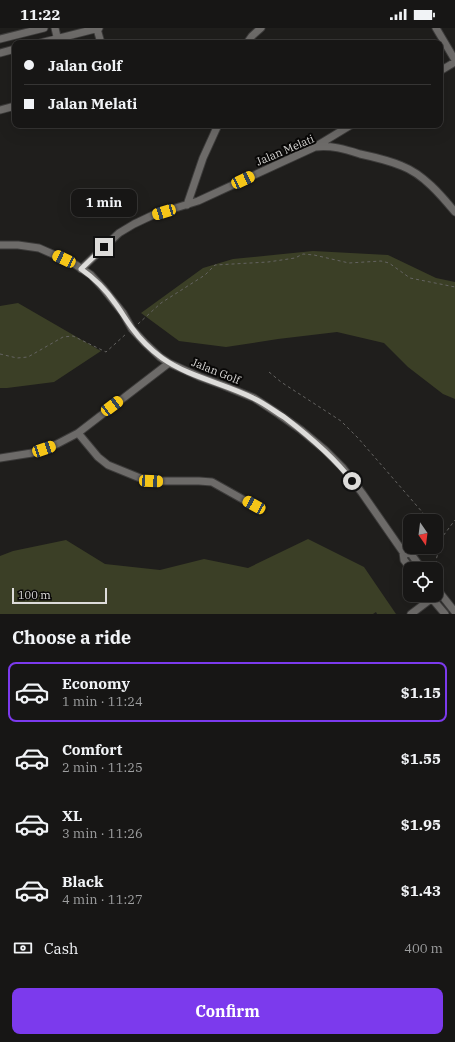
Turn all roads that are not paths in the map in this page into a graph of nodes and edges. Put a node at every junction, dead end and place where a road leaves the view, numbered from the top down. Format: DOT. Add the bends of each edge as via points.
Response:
graph roads {
  1 [pos="44,28"];
  2 [pos="55,28"];
  3 [pos="98,28"];
  4 [pos="261,28"];
  5 [pos="436,28"];
  6 [pos="0,39"];
  7 [pos="58,40"];
  8 [pos="61,40"];
  9 [pos="100,40"];
  10 [pos="249,40"];
  11 [pos="443,40"];
  12 [pos="443,40"];
  13 [pos="12,50"];
  14 [pos="0,53"];
  15 [pos="455,61"];
  16 [pos="443,69"];
  17 [pos="12,107"];
  18 [pos="0,110"];
  19 [pos="217,128"];
  20 [pos="346,128"];
  21 [pos="315,147"];
  22 [pos="187,205"];
  23 [pos="455,212"];
  24 [pos="0,245"];
  25 [pos="81,269"];
  26 [pos="169,363"];
  27 [pos="78,433"];
  28 [pos="0,458"];
  29 [pos="254,505"];
  30 [pos="403,552"];
  31 [pos="443,597"];
  32 [pos="425,602"];
  33 [pos="435,602"];
  34 [pos="455,612"];
  35 [pos="411,614"];
  36 [pos="445,614"];
  1 -- 6 [label="street"];
  2 -- 7 [label="street"];
  3 -- 8 [label="street"];
  3 -- 9 [label="street"];
  4 -- 10 [label="street"];
  5 -- 11 [label="street"];
  12 -- 15 [label="street"];
  13 -- 14 [label="street"];
  15 -- 16 [label="street"];
  17 -- 18 [label="street"];
  19 -- 22 [label="street"];
  20 -- 21 [label="street"];
  21 -- 22 [label="street, Jalan Melati"];
  21 -- 23 [label="street, Jalan Melati" via="325,145 404,166 429,184"];
  22 -- 25 [label="street, Jalan Melati" via="153,216 119,233"];
  24 -- 25 [label="street, Jalan Golf" via="39,248"];
  25 -- 26 [label="street, Jalan Golf" via="103,288 145,343"];
  26 -- 27 [label="street"];
  26 -- 30 [label="street, Jalan Golf" via="254,398 301,430 343,468"];
  27 -- 28 [label="street" via="32,453"];
  27 -- 29 [label="street" via="98,457 108,465 127,473 151,481 212,482"];
  31 -- 34 [label="street"];
  32 -- 35 [label="street"];
  33 -- 36 [label="street"];
}
